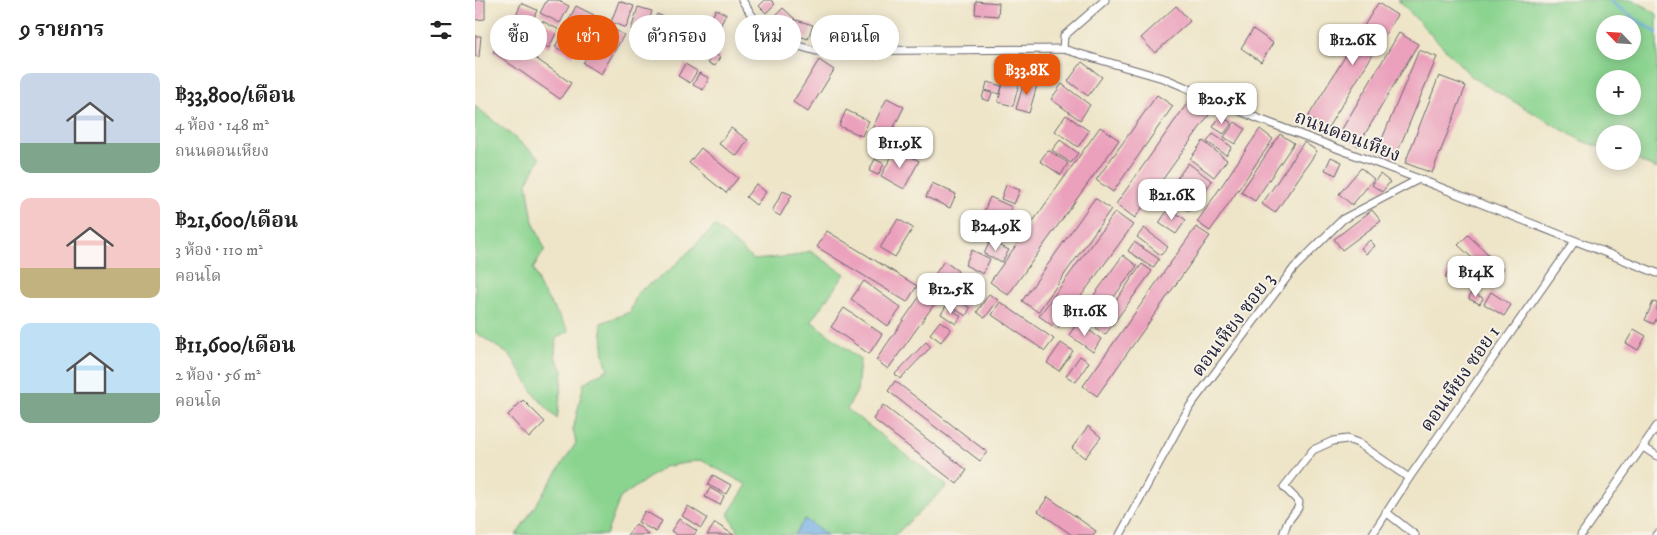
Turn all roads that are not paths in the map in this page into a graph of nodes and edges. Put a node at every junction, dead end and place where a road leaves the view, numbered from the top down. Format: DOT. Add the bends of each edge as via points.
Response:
graph roads {
  1 [pos="742,0"];
  2 [pos="1105,0"];
  3 [pos="1063,49"];
  4 [pos="1419,179"];
  5 [pos="1575,241"];
  6 [pos="1657,273"];
  7 [pos="1657,426"];
  8 [pos="1643,447"];
  9 [pos="1657,456"];
  10 [pos="1409,478"];
  11 [pos="1386,512"];
  12 [pos="1120,535"];
  13 [pos="1283,535"];
  14 [pos="1372,535"];
  15 [pos="1415,535"];
  16 [pos="1581,535"];
  1 -- 3 [label="street, ถนนดอนเหียง" via="753,17 778,40 816,51"];
  2 -- 3 [label="street" via="1064,36"];
  3 -- 4 [label="street, ถนนดอนเหียง" via="1166,79 1259,119"];
  4 -- 5 [label="street, ถนนดอนเหียง"];
  4 -- 12 [label="street, ดอนเหียง ซอย 3" via="1343,219 1294,268 1191,406"];
  5 -- 6 [label="street, ถนนดอนเหียง"];
  5 -- 10 [label="street, ดอนเหียง ซอย 1"];
  7 -- 8 [label="street"];
  8 -- 9 [label="street"];
  8 -- 16 [label="street"];
  10 -- 11 [label="street, ดอนเหียง ซอย 1"];
  10 -- 13 [label="street" via="1347,439 1313,450 1284,487 1299,502"];
  11 -- 14 [label="street, ดอนเหียง ซอย 1"];
  11 -- 15 [label="street"];
}
